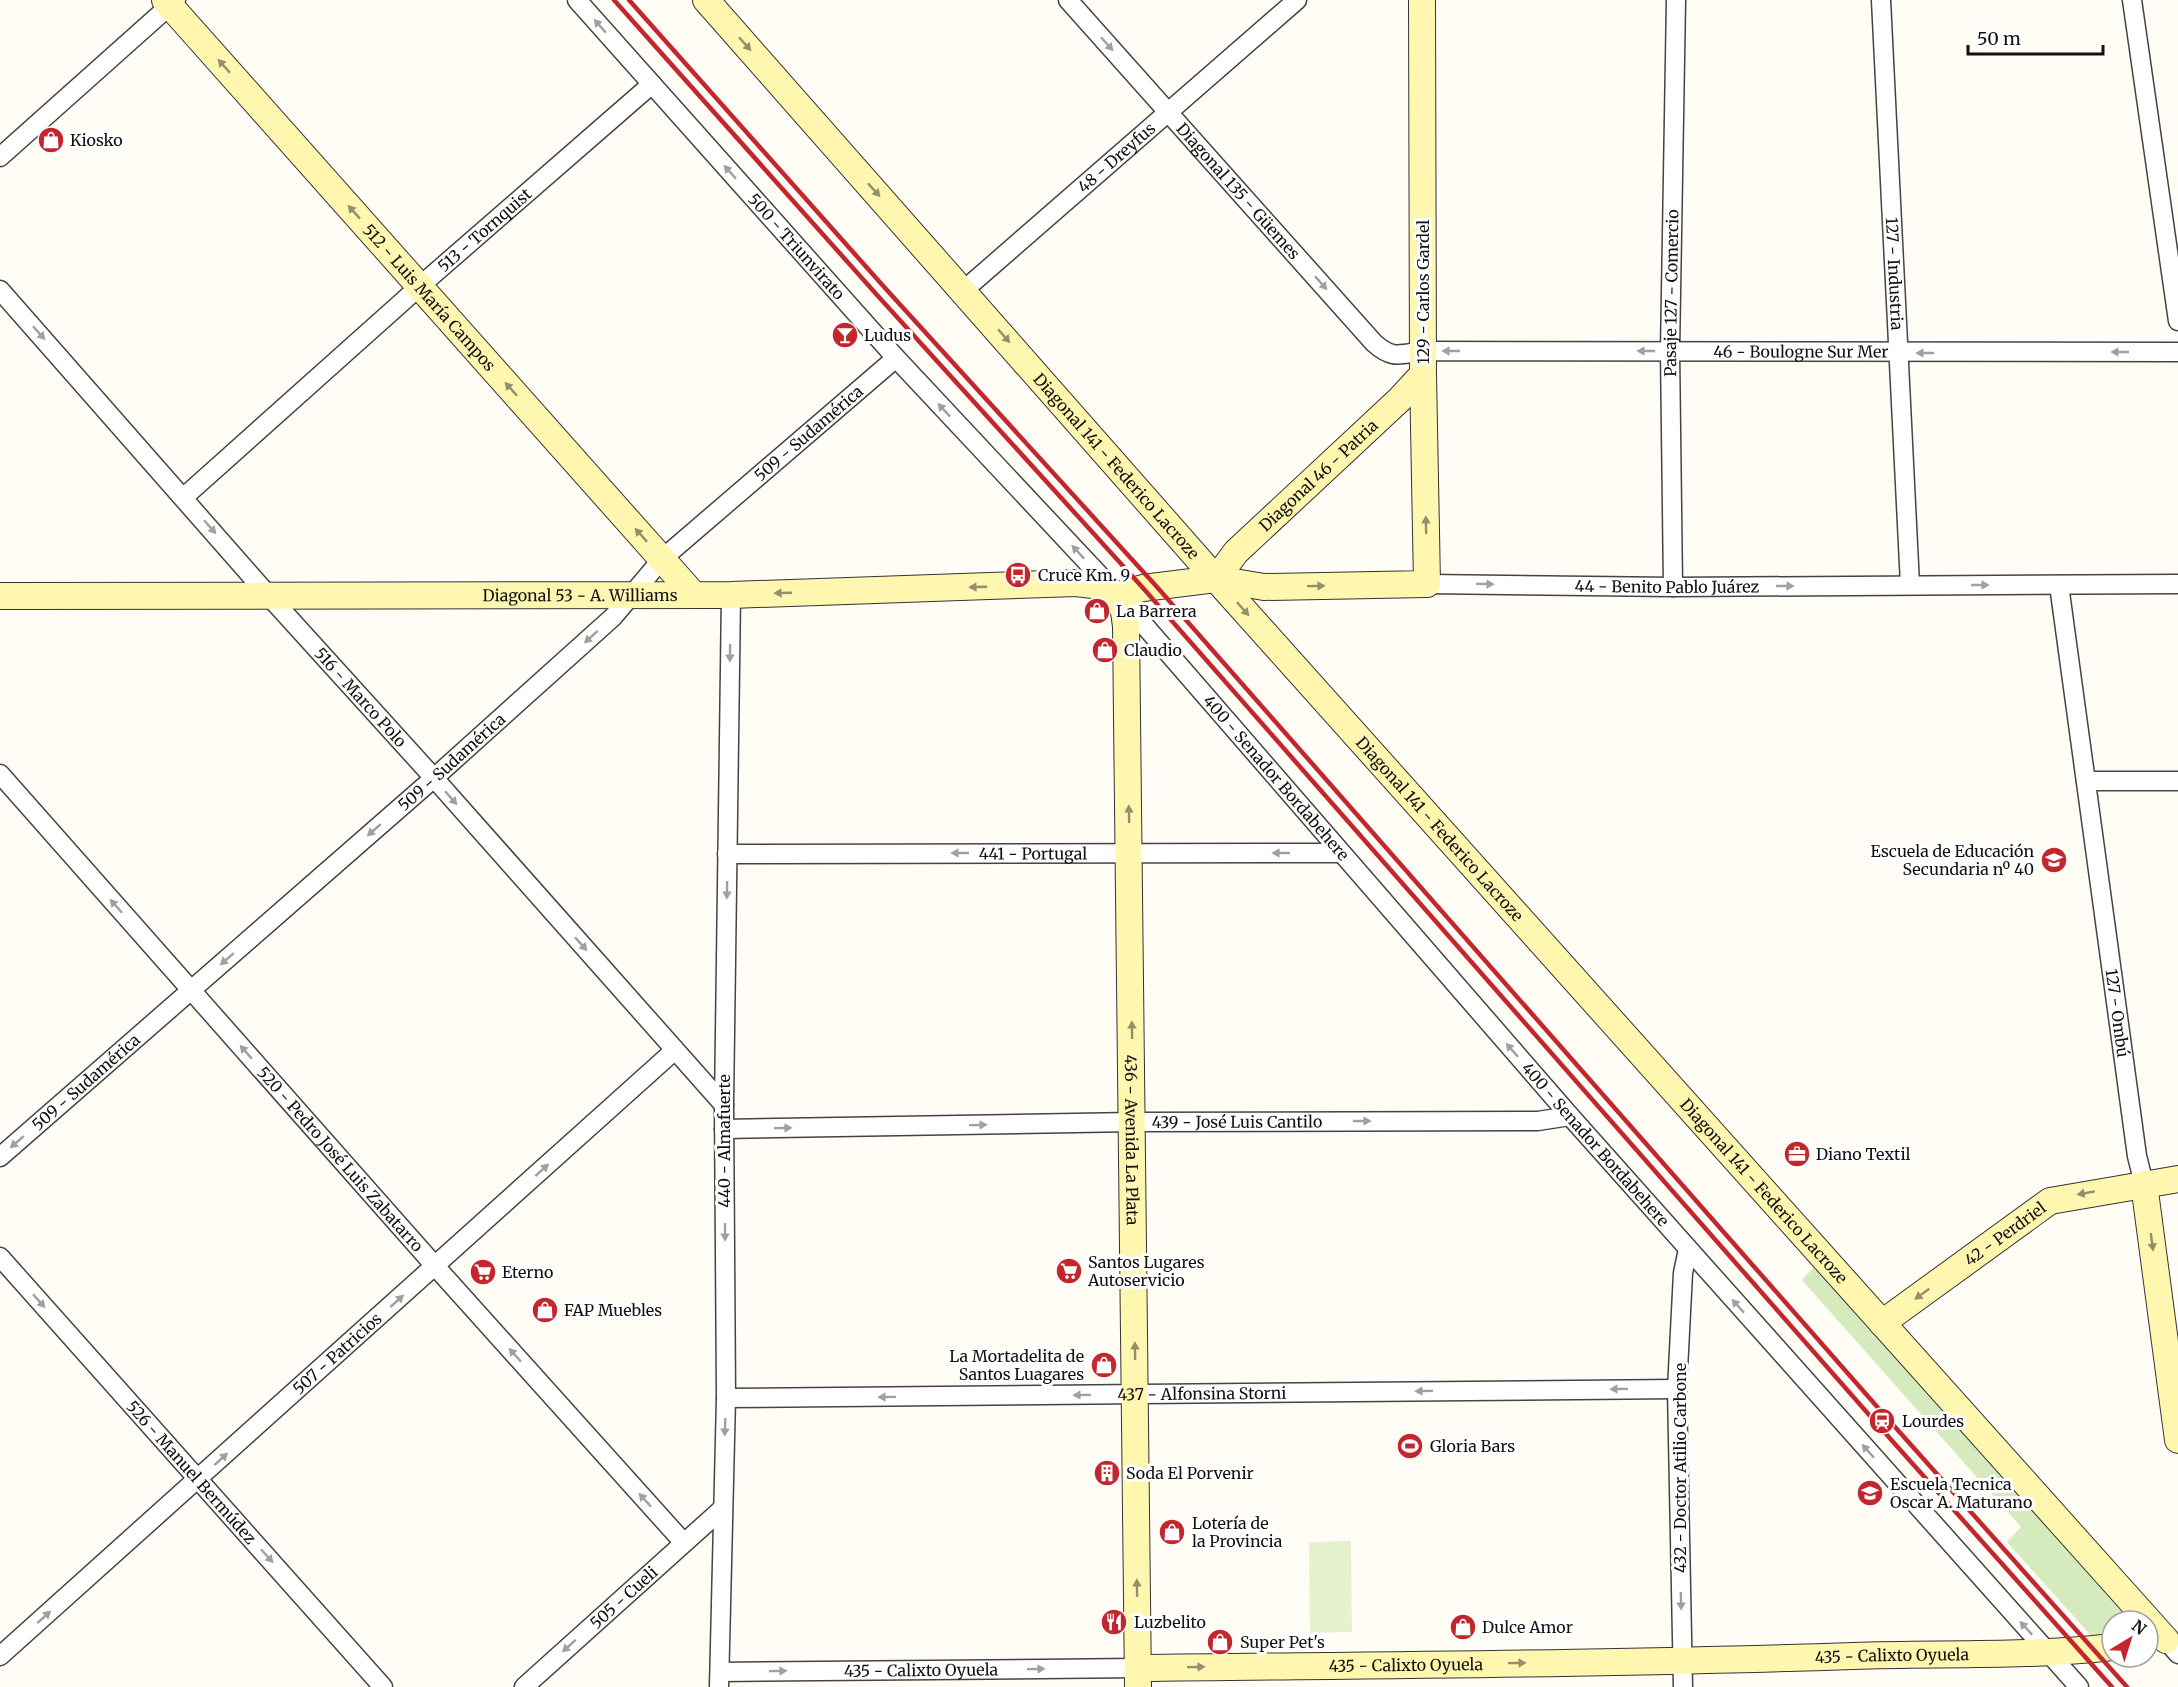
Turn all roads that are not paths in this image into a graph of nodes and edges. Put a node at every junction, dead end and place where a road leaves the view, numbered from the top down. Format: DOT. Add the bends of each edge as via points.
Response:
graph roads {
  1 [pos="576,0"];
  2 [pos="1068,0"];
  3 [pos="1297,0"];
  4 [pos="1422,0"];
  5 [pos="1676,0"];
  6 [pos="1881,0"];
  7 [pos="2132,0"];
  8 [pos="170,2"];
  9 [pos="718,4"];
  10 [pos="652,84"];
  11 [pos="1169,113"];
  12 [pos="0,157"];
  13 [pos="420,286"];
  14 [pos="0,290"];
  15 [pos="964,290"];
  16 [pos="2178,321"];
  17 [pos="1670,351"];
  18 [pos="2178,352"];
  19 [pos="1899,353"];
  20 [pos="896,358"];
  21 [pos="1423,362"];
  22 [pos="184,497"];
  23 [pos="662,559"];
  24 [pos="1216,579"];
  25 [pos="1427,584"];
  26 [pos="2178,584"];
  27 [pos="1910,585"];
  28 [pos="2059,585"];
  29 [pos="1673,587"];
  30 [pos="693,594"];
  31 [pos="268,595"];
  32 [pos="631,595"];
  33 [pos="731,595"];
  34 [pos="1118,595"];
  35 [pos="0,596"];
  36 [pos="0,774"];
  37 [pos="434,778"];
  38 [pos="2086,781"];
  39 [pos="2178,781"];
  40 [pos="1130,853"];
  41 [pos="1340,853"];
  42 [pos="727,854"];
  43 [pos="191,990"];
  44 [pos="675,1050"];
  45 [pos="724,1105"];
  46 [pos="1570,1116"];
  47 [pos="1133,1122"];
  48 [pos="724,1129"];
  49 [pos="0,1157"];
  50 [pos="2178,1179"];
  51 [pos="2144,1184"];
  52 [pos="1688,1249"];
  53 [pos="0,1257"];
  54 [pos="435,1266"];
  55 [pos="1882,1323"];
  56 [pos="1677,1389"];
  57 [pos="1135,1394"];
  58 [pos="726,1398"];
  59 [pos="2176,1405"];
  60 [pos="2178,1440"];
  61 [pos="198,1479"];
  62 [pos="722,1509"];
  63 [pos="684,1543"];
  64 [pos="2167,1643"];
  65 [pos="2100,1648"];
  66 [pos="2050,1654"];
  67 [pos="0,1656"];
  68 [pos="1683,1675"];
  69 [pos="1138,1677"];
  70 [pos="719,1679"];
  71 [pos="383,1687"];
  72 [pos="524,1687"];
  73 [pos="2079,1687"];
  10 -- 1 [label="street, 500 - Triunvirato, one-way"];
  2 -- 11 [label="street, Diagonal 135 - Güemes, one-way"];
  3 -- 11 [label="street, 48 - Dreyfus"];
  4 -- 21 [label="street, 129 - Carlos Gardel"];
  5 -- 17 [label="street, Pasaje 127 - Comercio"];
  6 -- 19 [label="street, 127 - Industria"];
  7 -- 16 [label="street"];
  8 -- 12 [label="street"];
  13 -- 8 [label="street, 512 - Luis María Campos, one-way"];
  9 -- 15 [label="street, Diagonal 141 - Federico Lacroze, one-way"];
  10 -- 13 [label="street, 513 - Tornquist"];
  20 -- 10 [label="street, 500 - Triunvirato, one-way"];
  11 -- 15 [label="street, 48 - Dreyfus"];
  11 -- 21 [label="street, Diagonal 135 - Güemes, one-way" via="1374,344 1385,353"];
  13 -- 22 [label="street, 513 - Tornquist"];
  23 -- 13 [label="street, 512 - Luis María Campos, one-way"];
  14 -- 22 [label="street, 516 - Marco Polo, one-way"];
  15 -- 24 [label="street, Diagonal 141 - Federico Lacroze, one-way"];
  17 -- 19 [label="street, 46 - Boulogne Sur Mer"];
  17 -- 21 [label="street, 46 - Boulogne Sur Mer, one-way"];
  17 -- 29 [label="street, Pasaje 127 - Comercio"];
  18 -- 19 [label="street, 46 - Boulogne Sur Mer, one-way"];
  19 -- 27 [label="street, 127 - Industria"];
  20 -- 23 [label="street, 509 - Sudamérica"];
  34 -- 20 [label="street, 500 - Triunvirato, one-way"];
  21 -- 24 [label="street, Diagonal 46 - Patria" via="1399,400 1236,552"];
  25 -- 21 [label="street, 129 - Carlos Gardel, one-way"];
  22 -- 31 [label="street, 516 - Marco Polo, one-way"];
  23 -- 30 [label="street, 512 - Luis María Campos"];
  23 -- 32 [label="street, 509 - Sudamérica"];
  24 -- 25 [label="street, 44 - Benito Pablo Juárez, one-way" via="1264,587"];
  24 -- 34 [label="street, 44 - Benito Pablo Juárez"];
  24 -- 55 [label="street, Diagonal 141 - Federico Lacroze, one-way"];
  25 -- 29 [label="street, 44 - Benito Pablo Juárez, one-way"];
  26 -- 28 [label="street, 44 - Benito Pablo Juárez"];
  27 -- 28 [label="street, 44 - Benito Pablo Juárez, one-way"];
  29 -- 27 [label="street, 44 - Benito Pablo Juárez, one-way"];
  28 -- 38 [label="street, 127 - Ombú"];
  30 -- 32 [label="street, Diagonal 53 - A. Williams"];
  30 -- 33 [label="street, Diagonal 53 - A. Williams"];
  31 -- 32 [label="street, Diagonal 53 - A. Williams"];
  31 -- 35 [label="street, Diagonal 53 - A. Williams"];
  31 -- 37 [label="street, 516 - Marco Polo"];
  32 -- 37 [label="street, 509 - Sudamérica, one-way" via="613,617"];
  34 -- 33 [label="street, Diagonal 53 - A. Williams, one-way" via="1076,583"];
  33 -- 42 [label="street, 440 - Almafuerte, one-way"];
  40 -- 34 [label="street, 436 - Avenida La Plata, one-way" via="1126,626"];
  34 -- 41 [label="street, 400 - Senador Bordabehere"];
  43 -- 36 [label="street, 520 - Pedro José Luis Zabatarro, one-way"];
  37 -- 43 [label="street, 509 - Sudamérica, one-way"];
  37 -- 44 [label="street, 516 - Marco Polo, one-way"];
  38 -- 39 [label="street"];
  38 -- 51 [label="street, 127 - Ombú"];
  41 -- 40 [label="street, 441 - Portugal, one-way"];
  40 -- 42 [label="street, 441 - Portugal, one-way"];
  47 -- 40 [label="street, 436 - Avenida La Plata, one-way"];
  46 -- 41 [label="street, 400 - Senador Bordabehere, one-way"];
  42 -- 45 [label="street, 440 - Almafuerte, one-way"];
  43 -- 49 [label="street, 509 - Sudamérica, one-way"];
  54 -- 43 [label="street, 520 - Pedro José Luis Zabatarro, one-way"];
  44 -- 45 [label="street, 516 - Marco Polo"];
  54 -- 44 [label="street, 507 - Patricios, one-way"];
  45 -- 48 [label="street, 440 - Almafuerte"];
  47 -- 46 [label="street, 439 - José Luis Cantilo, one-way" via="1538,1121"];
  46 -- 52 [label="street, 400 - Senador Bordabehere"];
  48 -- 47 [label="street, 439 - José Luis Cantilo, one-way"];
  57 -- 47 [label="street, 436 - Avenida La Plata, one-way"];
  48 -- 58 [label="street, 440 - Almafuerte, one-way"];
  50 -- 51 [label="street, 42 - Perdriel"];
  51 -- 55 [label="street, 42 - Perdriel, one-way" via="2050,1201"];
  51 -- 59 [label="street, 127 - Ombú, one-way"];
  52 -- 56 [label="street, 432 - Doctor Atilio Carbone" via="1683,1273"];
  66 -- 52 [label="street, 400 - Senador Bordabehere, one-way"];
  53 -- 61 [label="street, 526 - Manuel Bermúdez, one-way"];
  61 -- 54 [label="street, 507 - Patricios, one-way"];
  63 -- 54 [label="street, 520 - Pedro José Luis Zabatarro, one-way"];
  55 -- 64 [label="street, Diagonal 141 - Federico Lacroze"];
  56 -- 57 [label="street, 437 - Alfonsina Storni, one-way"];
  56 -- 68 [label="street, 432 - Doctor Atilio Carbone, one-way"];
  57 -- 58 [label="street, 437 - Alfonsina Storni, one-way"];
  69 -- 57 [label="street, 436 - Avenida La Plata, one-way"];
  58 -- 62 [label="street, 440 - Almafuerte, one-way"];
  59 -- 60 [label="street, 127 - Ombú"];
  67 -- 61 [label="street, 507 - Patricios, one-way"];
  61 -- 71 [label="street, 526 - Manuel Bermúdez, one-way"];
  62 -- 63 [label="street, 505 - Cueli"];
  62 -- 70 [label="street, 440 - Almafuerte"];
  63 -- 72 [label="street, 505 - Cueli, one-way"];
  65 -- 66 [label="street, 435 - Calixto Oyuela"];
  66 -- 68 [label="street, 435 - Calixto Oyuela" via="1917,1654"];
  66 -- 73 [label="street, 400 - Senador Bordabehere"];
  69 -- 68 [label="street, 435 - Calixto Oyuela, one-way"];
  70 -- 69 [label="street, 435 - Calixto Oyuela, one-way"];
}
